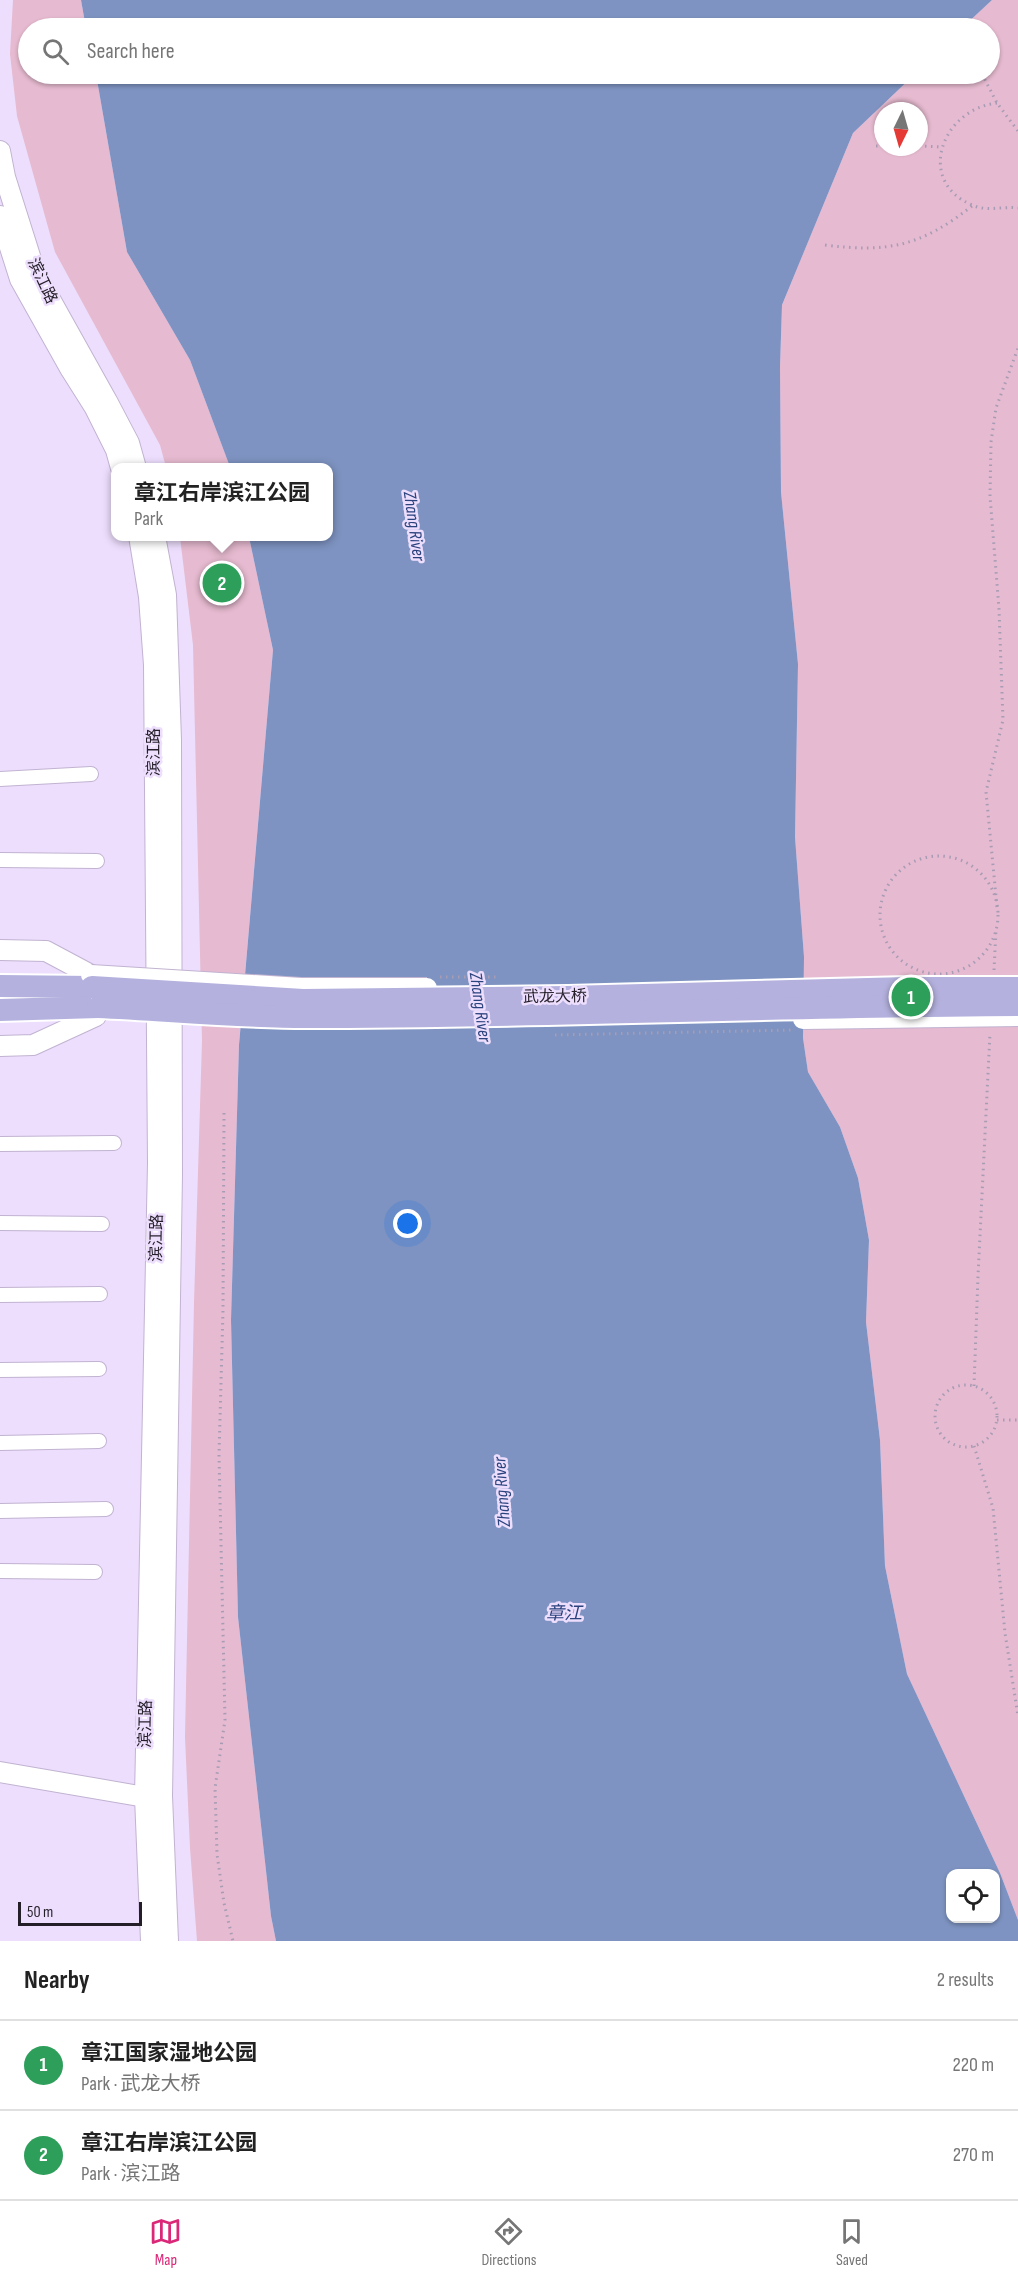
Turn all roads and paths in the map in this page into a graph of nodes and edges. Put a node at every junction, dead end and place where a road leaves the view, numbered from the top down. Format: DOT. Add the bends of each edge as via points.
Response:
graph roads {
  1 [pos="987,84"];
  2 [pos="997,103"];
  3 [pos="1018,131"];
  4 [pos="928,147"];
  5 [pos="942,147"];
  6 [pos="0,151"];
  7 [pos="972,206"];
  8 [pos="1018,208"];
  9 [pos="0,216"];
  10 [pos="825,245"];
  11 [pos="1018,348"];
  12 [pos="120,463"];
  13 [pos="135,463"];
  14 [pos="140,541"];
  15 [pos="157,541"];
  16 [pos="91,774"];
  17 [pos="0,778"];
  18 [pos="0,860"];
  19 [pos="97,861"];
  20 [pos="998,907"];
  21 [pos="996,930"];
  22 [pos="0,950"];
  23 [pos="972,968"];
  24 [pos="984,968"];
  25 [pos="995,968"];
  26 [pos="904,969"];
  27 [pos="994,976"];
  28 [pos="436,977"];
  29 [pos="505,977"];
  30 [pos="1018,980"];
  31 [pos="0,986"];
  32 [pos="1018,988"];
  33 [pos="94,996"];
  34 [pos="1018,1005"];
  35 [pos="0,1010"];
  36 [pos="1018,1016"];
  37 [pos="991,1023"];
  38 [pos="0,1046"];
  39 [pos="224,1113"];
  40 [pos="114,1143"];
  41 [pos="0,1144"];
  42 [pos="0,1223"];
  43 [pos="102,1224"];
  44 [pos="100,1294"];
  45 [pos="0,1295"];
  46 [pos="0,1370"];
  47 [pos="99,1370"];
  48 [pos="974,1386"];
  49 [pos="997,1420"];
  50 [pos="1018,1420"];
  51 [pos="99,1441"];
  52 [pos="0,1443"];
  53 [pos="974,1446"];
  54 [pos="106,1509"];
  55 [pos="0,1511"];
  56 [pos="0,1571"];
  57 [pos="95,1572"];
  58 [pos="1018,1716"];
  59 [pos="0,1772"];
  60 [pos="145,1797"];
  61 [pos="151,1941"];
  62 [pos="168,1941"];
  63 [pos="233,1941"];
  1 -- 2 [label="path"];
  2 -- 3 [label="path"];
  2 -- 5 [label="path" via="961,118"];
  4 -- 5 [label="path"];
  5 -- 7 [label="path" via="940,159 946,182"];
  6 -- 13 [label="main road, 滨江路" via="35,272 129,443"];
  7 -- 8 [label="path"];
  7 -- 10 [label="path" via="945,227 914,241 881,248"];
  9 -- 12 [label="main road, 滨江路" via="20,279 95,408"];
  11 -- 20 [label="path" via="996,408 990,442 1003,720 986,792"];
  14 -- 60 [label="main road, 滨江路" via="154,665 158,1164"];
  15 -- 62 [label="main road, 滨江路" via="166,595 171,740 172,1174 162,1796"];
  16 -- 17 [label="street"];
  18 -- 19 [label="street"];
  20 -- 21 [label="path"];
  20 -- 21 [label="path" via="982,874 961,860 936,856 912,862 897,874 881,901 883,933 892,950 911,966 936,973 969,966 986,950"];
  21 -- 27 [label="path"];
  22 -- 33 [label="main road" via="46,951"];
  23 -- 26 [label="path"];
  24 -- 25 [label="path"];
  28 -- 29 [label="path, bridge"];
  30 -- 33 [label="main road, bridge" via="301,988"];
  31 -- 33 [label="main road"];
  32 -- 33 [label="main road, 武龙大桥, bridge" via="303,1000"];
  33 -- 34 [label="main road, 武龙大桥, bridge" via="314,1017"];
  33 -- 35 [label="main road"];
  33 -- 36 [label="main road, bridge" via="306,1026"];
  33 -- 38 [label="main road" via="33,1045"];
  37 -- 48 [label="path"];
  39 -- 63 [label="path" via="219,1455 225,1720 215,1788 218,1854"];
  40 -- 41 [label="street"];
  42 -- 43 [label="street"];
  44 -- 45 [label="street"];
  46 -- 47 [label="street"];
  48 -- 49 [label="path" via="989,1395"];
  48 -- 53 [label="path" via="949,1389 935,1410 937,1427 947,1441"];
  49 -- 50 [label="path"];
  49 -- 53 [label="path" via="989,1436"];
  51 -- 52 [label="street"];
  53 -- 58 [label="path" via="993,1508 1005,1633"];
  54 -- 55 [label="street"];
  56 -- 57 [label="street"];
  59 -- 60 [label="main road"];
  60 -- 61 [label="main road, 滨江路"];
}
